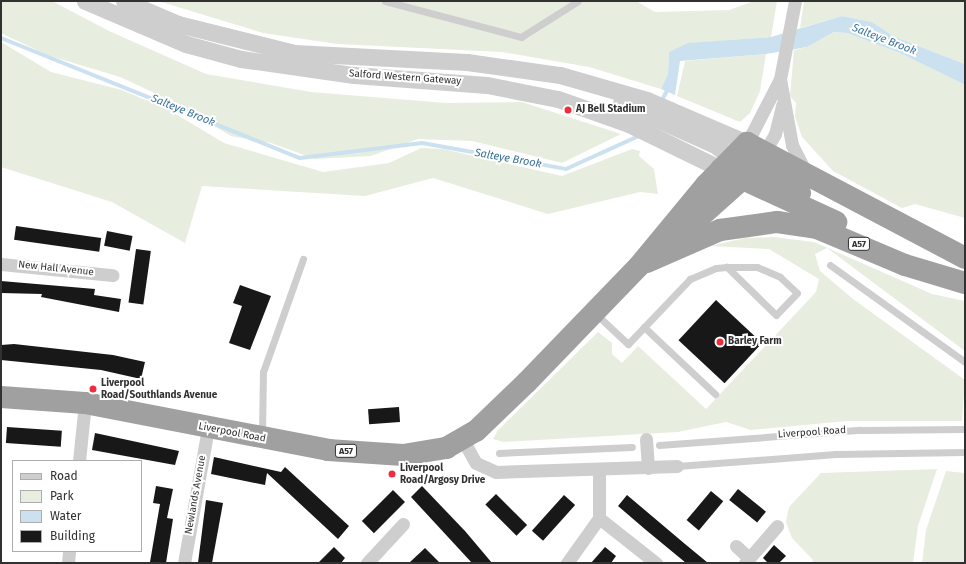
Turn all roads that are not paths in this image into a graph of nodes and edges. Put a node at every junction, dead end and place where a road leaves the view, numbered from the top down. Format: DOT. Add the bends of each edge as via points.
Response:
graph roads {
  1 [pos="85,1"];
  2 [pos="124,1"];
  3 [pos="385,1"];
  4 [pos="578,1"];
  5 [pos="794,3"];
  6 [pos="780,79"];
  7 [pos="783,102"];
  8 [pos="744,162"];
  9 [pos="818,182"];
  10 [pos="965,258"];
  11 [pos="303,259"];
  12 [pos="1,264"];
  13 [pos="830,265"];
  14 [pos="639,266"];
  15 [pos="727,267"];
  16 [pos="112,275"];
  17 [pos="965,279"];
  18 [pos="965,283"];
  19 [pos="594,312"];
  20 [pos="644,327"];
  21 [pos="965,362"];
  22 [pos="715,394"];
  23 [pos="1,397"];
  24 [pos="85,403"];
  25 [pos="208,428"];
  26 [pos="965,429"];
  27 [pos="261,439"];
  28 [pos="646,439"];
  29 [pos="463,440"];
  30 [pos="659,445"];
  31 [pos="632,447"];
  32 [pos="965,452"];
  33 [pos="499,453"];
  34 [pos="79,460"];
  35 [pos="677,466"];
  36 [pos="648,468"];
  37 [pos="599,471"];
  38 [pos="600,518"];
  39 [pos="403,524"];
  40 [pos="777,526"];
  41 [pos="736,546"];
  42 [pos="69,552"];
  43 [pos="747,560"];
  44 [pos="68,563"];
  45 [pos="184,563"];
  46 [pos="367,563"];
  47 [pos="567,563"];
  48 [pos="656,563"];
  1 -- 8 [label="street, Salford Western Gateway" via="186,44 241,59 354,75 487,85 558,99 656,136"];
  2 -- 8 [label="street, Salford Western Gateway" via="178,24 294,53 513,67 567,77 671,116"];
  3 -- 4 [label="lane" via="521,37"];
  5 -- 6 [label="street"];
  6 -- 7 [label="street"];
  6 -- 8 [label="street"];
  7 -- 8 [label="street" via="775,134"];
  7 -- 9 [label="street" via="796,159"];
  8 -- 9 [label="highway"];
  8 -- 14 [label="highway, Liverpool Road / A57" via="685,232"];
  8 -- 17 [label="highway, A57" via="835,212 868,237"];
  9 -- 10 [label="highway"];
  11 -- 27 [label="lane" via="263,372"];
  12 -- 16 [label="street, New Hall Avenue"];
  13 -- 21 [label="lane"];
  14 -- 18 [label="highway, A57" via="668,250 720,230 777,222 817,228 905,265"];
  14 -- 19 [label="highway, Liverpool Road / A57"];
  15 -- 15 [label="lane" via="757,267 780,277 797,293 776,315"];
  15 -- 20 [label="lane" via="716,268 690,280"];
  19 -- 20 [label="lane" via="628,344"];
  19 -- 29 [label="highway, Liverpool Road / A57" via="476,431"];
  20 -- 22 [label="lane"];
  23 -- 24 [label="highway, Liverpool Road / A57"];
  24 -- 25 [label="highway, Liverpool Road / A57"];
  24 -- 34 [label="street"];
  25 -- 27 [label="highway, Liverpool Road / A57"];
  25 -- 45 [label="street, Newlands Avenue"];
  26 -- 30 [label="lane, Liverpool Road" via="860,430"];
  27 -- 29 [label="highway, Liverpool Road / A57" via="328,450 403,456 427,453"];
  28 -- 36 [label="street"];
  29 -- 37 [label="street" via="476,463 489,471"];
  31 -- 33 [label="lane"];
  32 -- 35 [label="lane" via="836,454"];
  35 -- 36 [label="street"];
  36 -- 37 [label="street"];
  37 -- 38 [label="street"];
  38 -- 47 [label="street"];
  38 -- 48 [label="street"];
  39 -- 46 [label="street"];
  40 -- 43 [label="street"];
  41 -- 43 [label="street"];
  42 -- 44 [label="street"];
}
